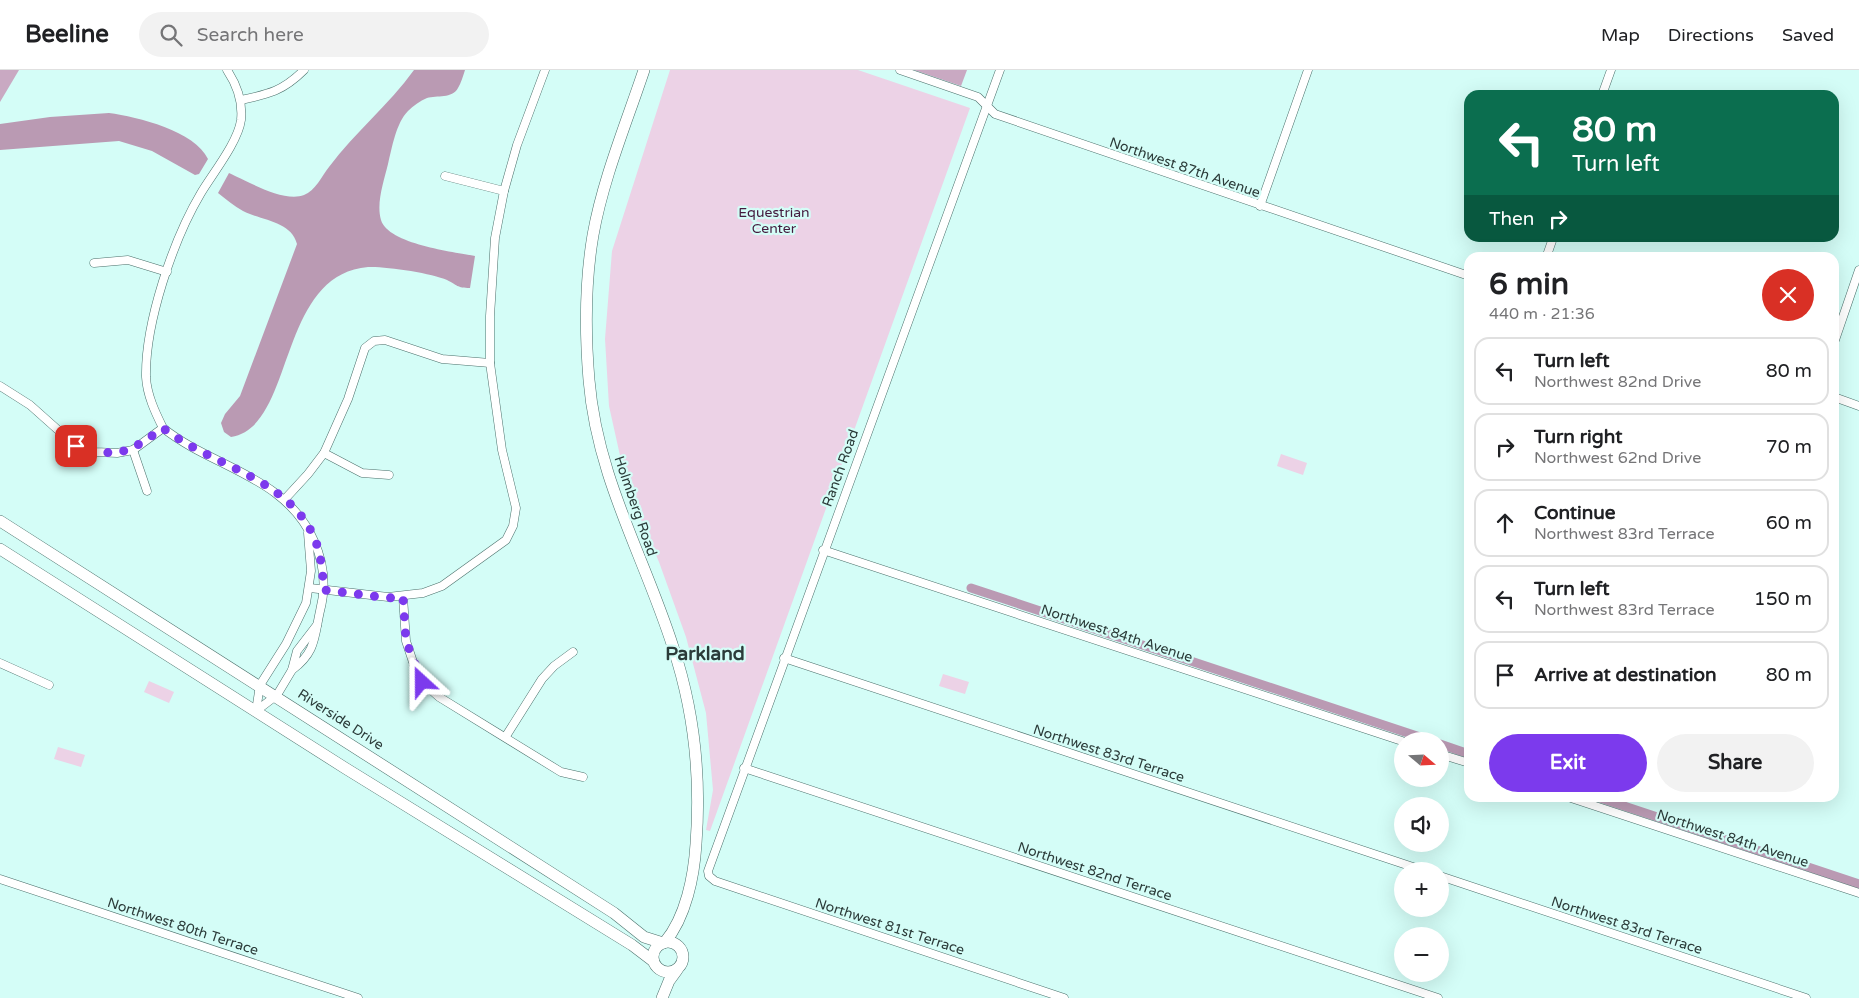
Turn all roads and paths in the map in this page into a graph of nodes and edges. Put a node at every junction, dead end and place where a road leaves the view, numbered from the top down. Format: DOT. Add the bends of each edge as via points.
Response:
graph roads {
  1 [pos="227,70"];
  2 [pos="304,70"];
  3 [pos="545,70"];
  4 [pos="644,70"];
  5 [pos="900,70"];
  6 [pos="1000,70"];
  7 [pos="1308,70"];
  8 [pos="1611,70"];
  9 [pos="1604,90"];
  10 [pos="241,100"];
  11 [pos="986,106"];
  12 [pos="445,176"];
  13 [pos="504,190"];
  14 [pos="1260,206"];
  15 [pos="94,263"];
  16 [pos="1859,270"];
  17 [pos="167,272"];
  18 [pos="1464,274"];
  19 [pos="1839,328"];
  20 [pos="490,363"];
  21 [pos="0,386"];
  22 [pos="1839,399"];
  23 [pos="1859,406"];
  24 [pos="163,428"];
  25 [pos="133,450"];
  26 [pos="324,453"];
  27 [pos="389,475"];
  28 [pos="147,491"];
  29 [pos="285,499"];
  30 [pos="0,521"];
  31 [pos="307,524"];
  32 [pos="0,549"];
  33 [pos="823,550"];
  34 [pos="310,588"];
  35 [pos="324,590"];
  36 [pos="403,597"];
  37 [pos="317,625"];
  38 [pos="294,630"];
  39 [pos="307,638"];
  40 [pos="573,652"];
  41 [pos="784,658"];
  42 [pos="0,663"];
  43 [pos="292,670"];
  44 [pos="49,685"];
  45 [pos="260,685"];
  46 [pos="276,695"];
  47 [pos="256,711"];
  48 [pos="506,736"];
  49 [pos="1394,738"];
  50 [pos="1449,757"];
  51 [pos="1464,762"];
  52 [pos="744,768"];
  53 [pos="583,777"];
  54 [pos="1583,802"];
  55 [pos="1398,862"];
  56 [pos="709,876"];
  57 [pos="0,879"];
  58 [pos="1449,879"];
  59 [pos="1859,894"];
  60 [pos="614,912"];
  61 [pos="679,921"];
  62 [pos="664,942"];
  63 [pos="682,950"];
  64 [pos="655,965"];
  65 [pos="677,970"];
  66 [pos="358,998"];
  67 [pos="662,998"];
  68 [pos="1064,998"];
  69 [pos="1438,998"];
  70 [pos="1806,998"];
  1 -- 10 [label="street"];
  2 -- 10 [label="street" via="272,94"];
  3 -- 13 [label="street"];
  4 -- 61 [label="street, Holmberg Road" via="593,234 586,328 589,382 606,471 674,647 690,715 696,768 696,835 694,864"];
  5 -- 11 [label="street, Northwest 87th Avenue" via="969,93"];
  6 -- 11 [label="street, Ranch Road"];
  7 -- 14 [label="street"];
  8 -- 9 [label="street"];
  10 -- 17 [label="street" via="237,134 200,195"];
  11 -- 14 [label="street, Northwest 87th Avenue" via="994,114"];
  11 -- 33 [label="street, Ranch Road"];
  12 -- 13 [label="street"];
  13 -- 20 [label="street" via="495,238"];
  14 -- 18 [label="street, Northwest 87th Avenue"];
  15 -- 17 [label="street" via="128,260"];
  16 -- 19 [label="street"];
  17 -- 24 [label="street" via="152,324 146,379 151,402"];
  20 -- 26 [label="street" via="442,359 385,340 374,341 365,348 348,399"];
  20 -- 36 [label="street" via="502,450 516,508 513,526 506,540 442,586"];
  21 -- 25 [label="street" via="30,406 76,446 96,452"];
  22 -- 23 [label="street"];
  24 -- 25 [label="street"];
  24 -- 29 [label="street" via="180,442 272,488"];
  25 -- 28 [label="street"];
  26 -- 27 [label="street" via="362,472"];
  26 -- 29 [label="street"];
  29 -- 31 [label="street"];
  30 -- 45 [label="street, Riverside Drive"];
  31 -- 34 [label="street" via="311,555"];
  31 -- 35 [label="street" via="319,551"];
  32 -- 47 [label="street"];
  33 -- 41 [label="street, Ranch Road"];
  33 -- 49 [label="street, Northwest 84th Avenue"];
  34 -- 35 [label="street"];
  34 -- 38 [label="street"];
  35 -- 36 [label="street"];
  35 -- 37 [label="street"];
  36 -- 48 [label="street" via="406,641 422,682 439,697"];
  37 -- 39 [label="street"];
  37 -- 43 [label="street" via="310,651"];
  38 -- 39 [label="street"];
  38 -- 45 [label="street"];
  39 -- 43 [label="street" via="297,651"];
  40 -- 48 [label="street" via="542,679"];
  41 -- 52 [label="street, Ranch Road"];
  41 -- 55 [label="street, Northwest 83rd Terrace"];
  42 -- 44 [label="street"];
  43 -- 46 [label="street"];
  45 -- 46 [label="street, Riverside Drive"];
  45 -- 47 [label="street"];
  46 -- 47 [label="street"];
  46 -- 60 [label="street, Riverside Drive"];
  47 -- 64 [label="street" via="632,944"];
  48 -- 53 [label="street" via="561,772"];
  50 -- 51 [label="street"];
  52 -- 56 [label="street, Ranch Road" via="709,865"];
  52 -- 69 [label="street, Northwest 82nd Terrace"];
  54 -- 59 [label="street, Northwest 84th Avenue"];
  56 -- 68 [label="street, Northwest 81st Terrace" via="715,881"];
  57 -- 66 [label="street, Northwest 80th Terrace"];
  58 -- 70 [label="street, Northwest 83rd Terrace"];
  60 -- 61 [label="street" via="656,934 667,933"];
  60 -- 62 [label="street, Riverside Drive" via="644,937"];
  61 -- 62 [label="street, Holmberg Road"];
  61 -- 63 [label="street, Holmberg Road"];
  62 -- 63 [label="street" via="673,942"];
  62 -- 64 [label="street" via="656,948"];
  63 -- 65 [label="street" via="683,961"];
  64 -- 65 [label="street" via="665,973"];
  64 -- 67 [label="street"];
  65 -- 67 [label="street"];
}
